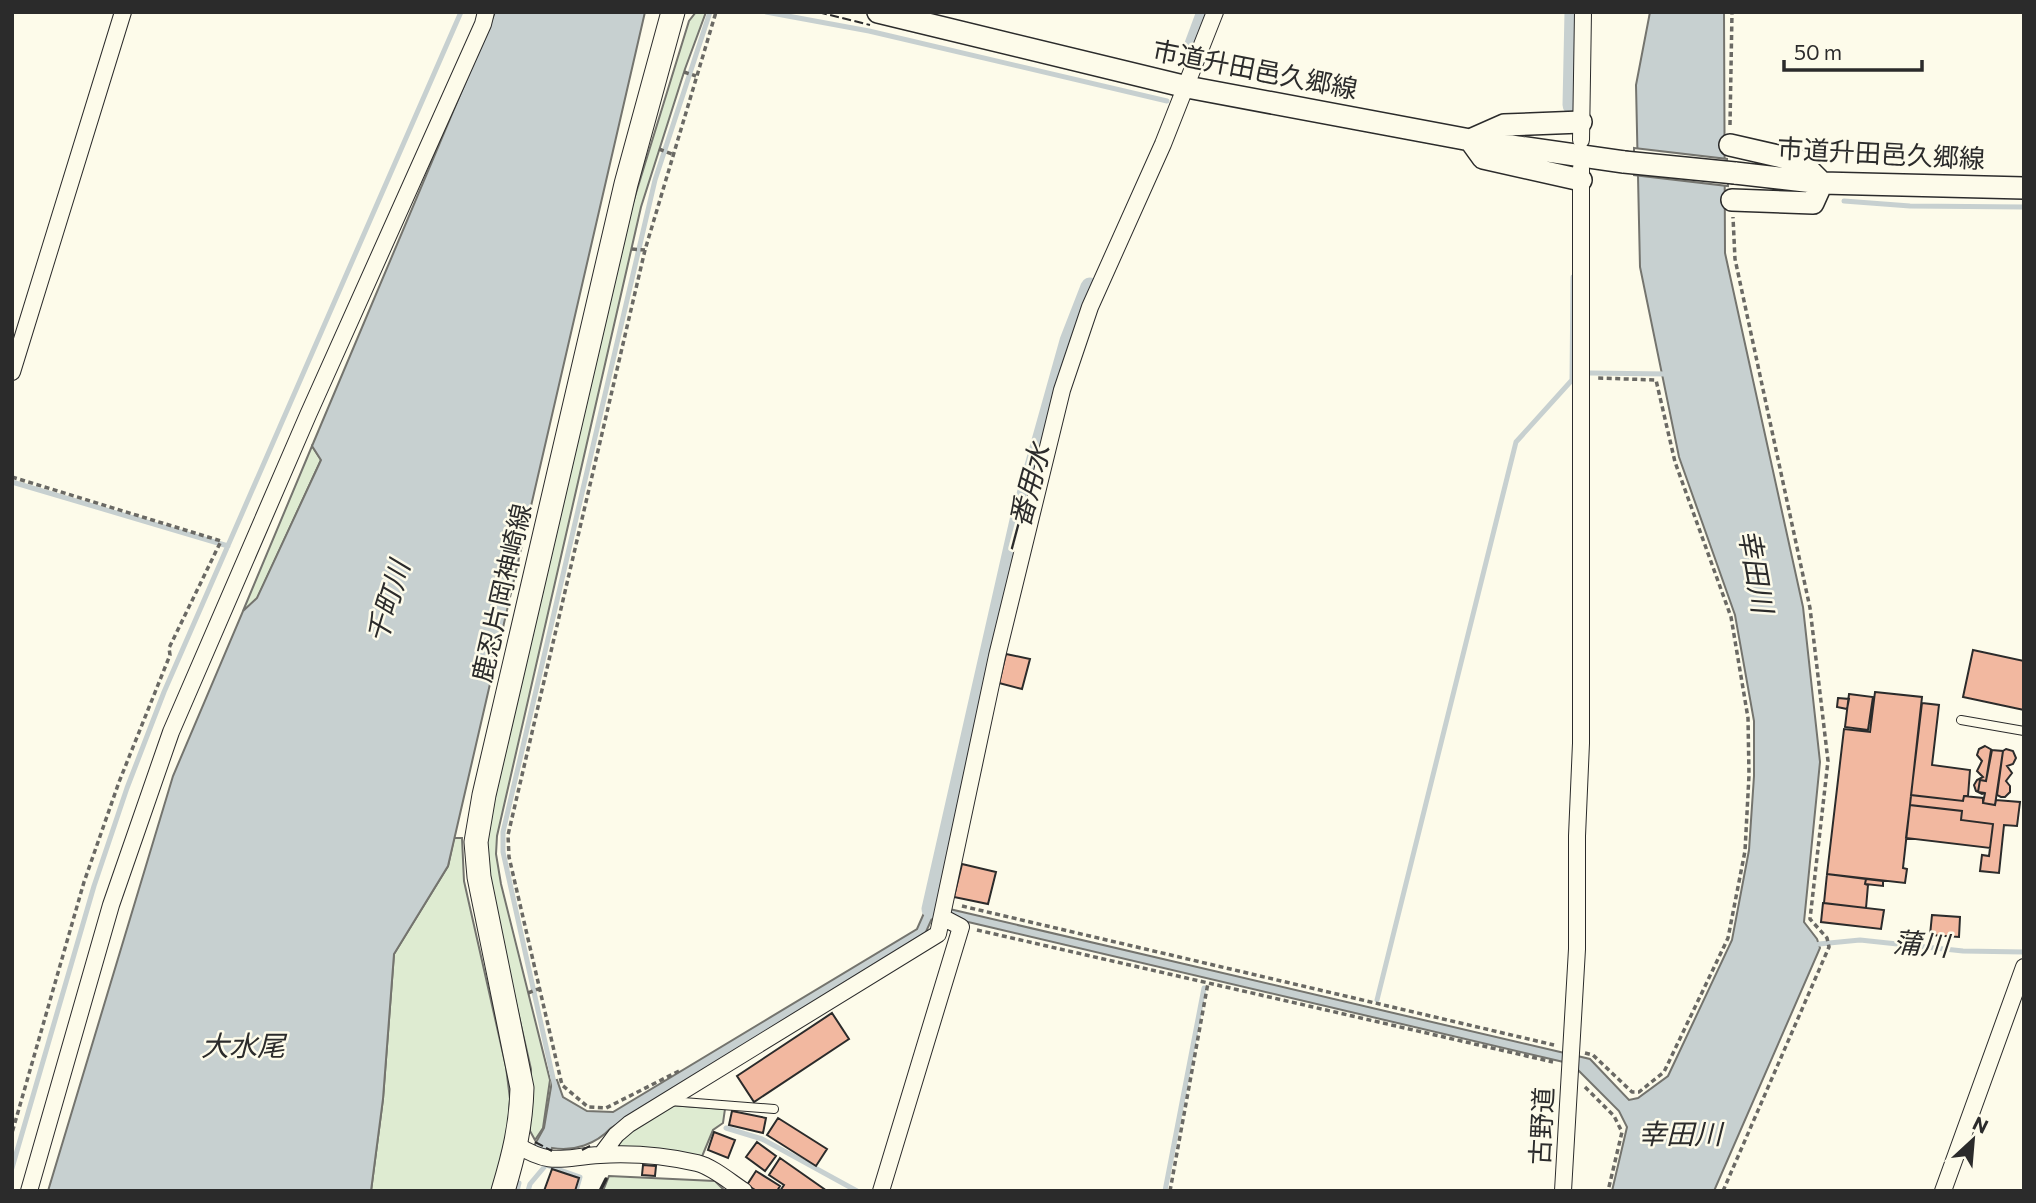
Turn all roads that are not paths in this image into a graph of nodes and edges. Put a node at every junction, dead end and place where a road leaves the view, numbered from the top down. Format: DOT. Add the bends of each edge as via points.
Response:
graph roads {
  1 [pos="123,12"];
  2 [pos="486,12"];
  3 [pos="673,12"];
  4 [pos="878,12"];
  5 [pos="1215,12"];
  6 [pos="1583,12"];
  7 [pos="1187,87"];
  8 [pos="1581,131"];
  9 [pos="1470,140"];
  10 [pos="1730,145"];
  11 [pos="1581,174"];
  12 [pos="1822,183"];
  13 [pos="2024,188"];
  14 [pos="1732,200"];
  15 [pos="12,372"];
  16 [pos="1961,720"];
  17 [pos="2024,731"];
  18 [pos="943,912"];
  19 [pos="2024,967"];
  20 [pos="667,1101"];
  21 [pos="774,1109"];
  22 [pos="524,1149"];
  23 [pos="601,1155"];
  24 [pos="29,1191"];
  25 [pos="503,1191"];
  26 [pos="744,1191"];
  27 [pos="881,1191"];
  28 [pos="1563,1191"];
  29 [pos="1943,1191"];
  1 -- 15 [label="street"];
  2 -- 24 [label="street" via="171,733 111,905"];
  3 -- 22 [label="main road, 鹿忍片岡神崎線" via="626,184 476,842 522,1088"];
  4 -- 7 [label="street, 市道升田邑久郷線"];
  5 -- 7 [label="street"];
  6 -- 8 [label="street"];
  7 -- 9 [label="street, 市道升田邑久郷線"];
  7 -- 18 [label="street" via="1090,307 1062,390 997,656"];
  8 -- 9 [label="street" via="1504,124"];
  9 -- 11 [label="street" via="1483,158"];
  9 -- 12 [label="street, 市道升田邑久郷線, bridge"];
  10 -- 12 [label="street" via="1800,161"];
  11 -- 28 [label="street, 古野道" via="1581,743 1577,948"];
  12 -- 13 [label="street, 市道升田邑久郷線"];
  12 -- 14 [label="street" via="1813,203"];
  16 -- 17 [label="lane"];
  18 -- 20 [label="street" via="938,934"];
  18 -- 27 [label="street" via="961,927"];
  19 -- 29 [label="street"];
  20 -- 21 [label="lane"];
  20 -- 23 [label="street" via="629,1124"];
  22 -- 23 [label="street" via="550,1160"];
  22 -- 25 [label="main road, 鹿忍片岡神崎線"];
  23 -- 26 [label="street" via="657,1156 701,1164"];
}
